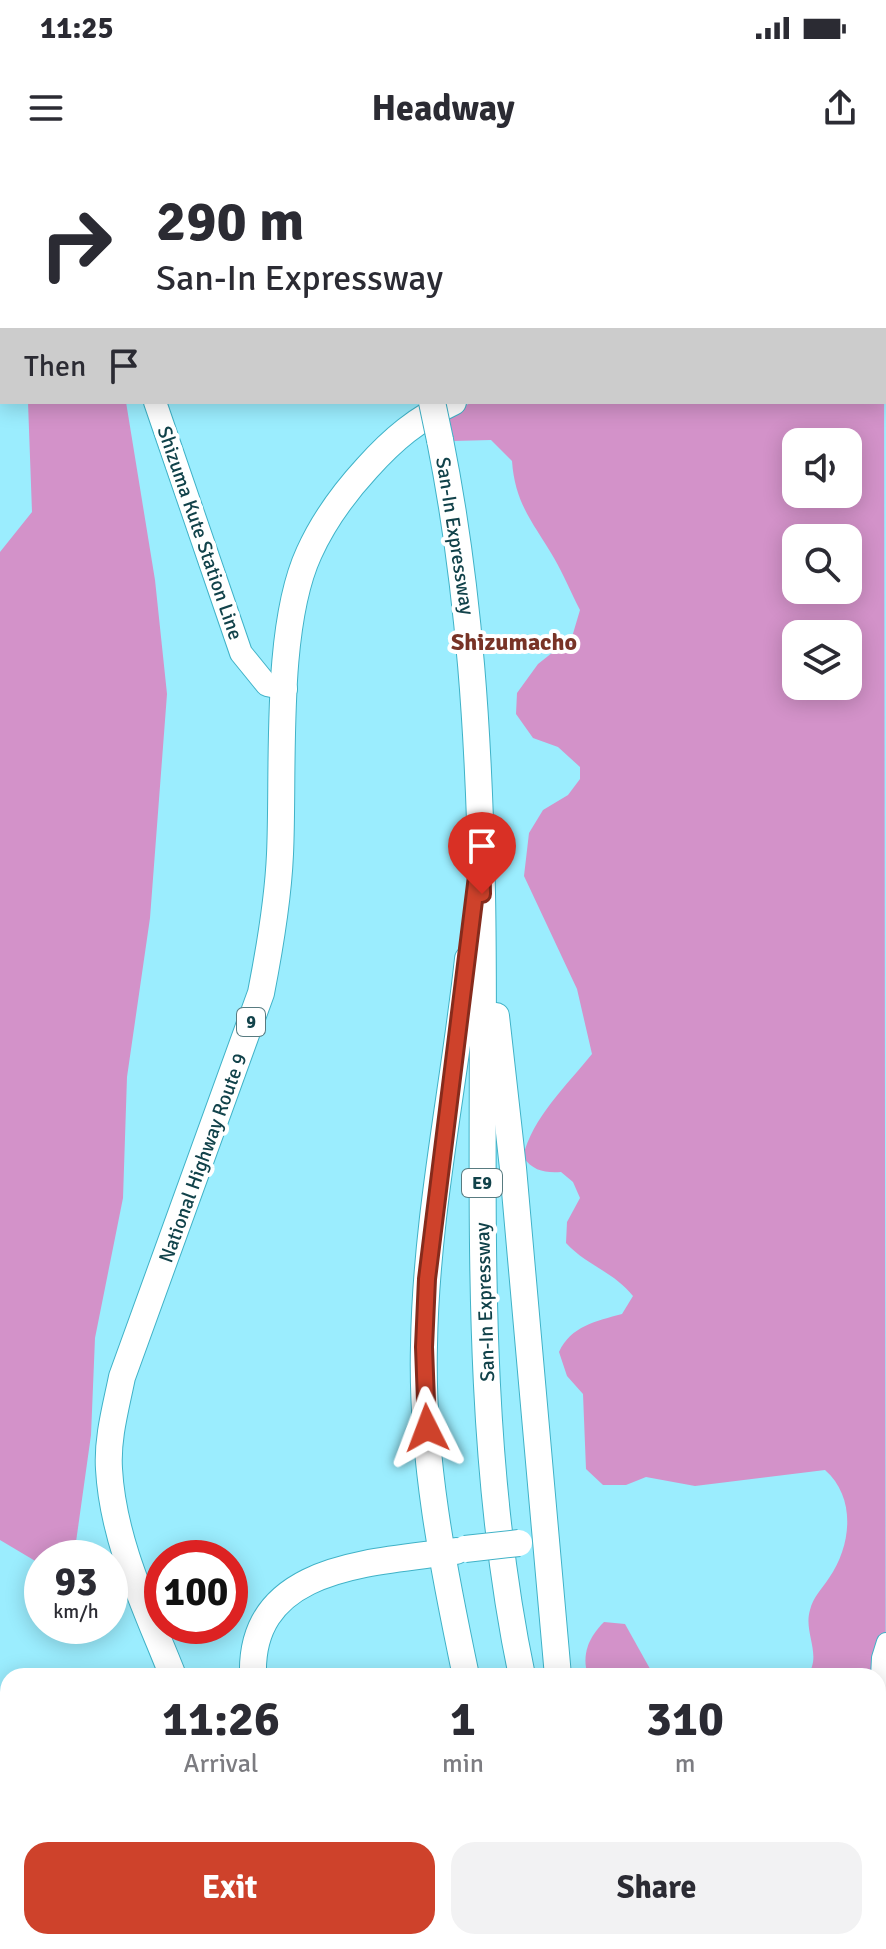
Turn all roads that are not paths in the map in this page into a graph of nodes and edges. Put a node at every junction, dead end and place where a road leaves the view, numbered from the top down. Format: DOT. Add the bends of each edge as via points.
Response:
graph roads {
  1 [pos="156,404"];
  2 [pos="432,404"];
  3 [pos="449,404"];
  4 [pos="286,689"];
  5 [pos="481,844"];
  6 [pos="482,894"];
  7 [pos="531,1542"];
  8 [pos="452,1551"];
  9 [pos="886,1642"];
  10 [pos="170,1668"];
  11 [pos="254,1668"];
  12 [pos="465,1668"];
  13 [pos="521,1668"];
  14 [pos="557,1668"];
  15 [pos="880,1668"];
  1 -- 4 [label="main road, Shizuma Kute Station Line" via="241,653 267,685"];
  2 -- 5 [label="highway, San-In Expressway / E9, bridge" via="470,639"];
  3 -- 4 [label="highway, National Highway Route 9 / 9" via="419,418 389,443 332,512 308,554 292,608"];
  4 -- 10 [label="highway, National Highway Route 9 / 9" via="279,870 261,993 122,1377 113,1421 109,1468 125,1554"];
  5 -- 6 [label="highway, San-In Expressway / E9"];
  5 -- 8 [label="highway" via="427,1279 425,1402"];
  6 -- 7 [label="highway" via="513,1168"];
  6 -- 13 [label="highway, San-In Expressway / E9" via="481,1226 488,1393 498,1522"];
  7 -- 8 [label="highway, bridge"];
  7 -- 14 [label="highway" via="552,1588"];
  8 -- 11 [label="highway" via="368,1564 304,1582 282,1596 266,1619"];
  8 -- 12 [label="highway"];
  9 -- 15 [label="street"];
}
